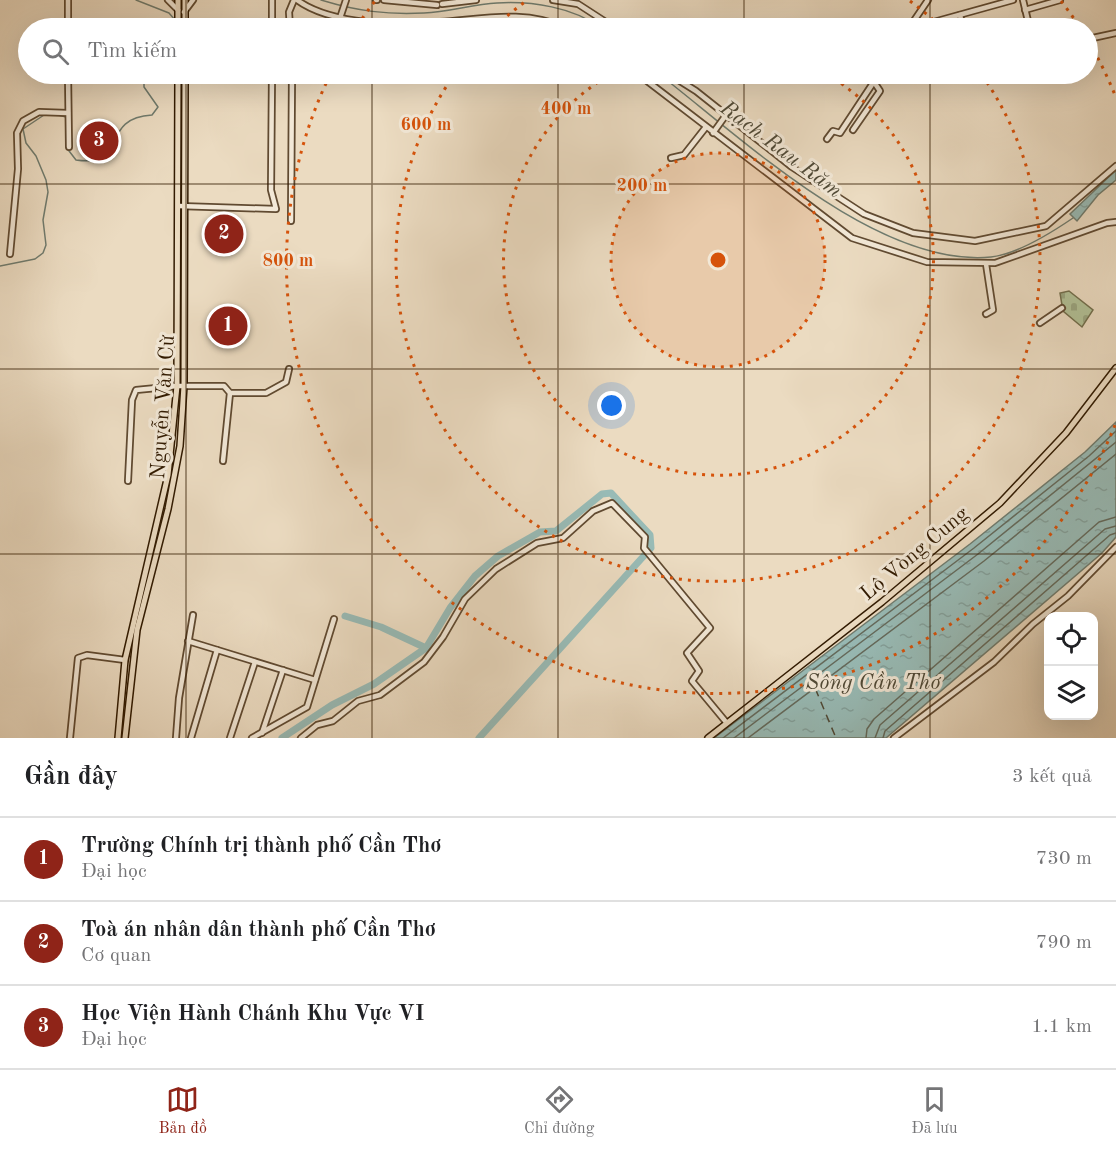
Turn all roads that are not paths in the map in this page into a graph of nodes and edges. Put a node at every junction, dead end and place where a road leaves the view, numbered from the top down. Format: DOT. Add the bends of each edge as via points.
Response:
graph roads {
  1 [pos="68,0"];
  2 [pos="168,0"];
  3 [pos="178,0"];
  4 [pos="185,0"];
  5 [pos="193,0"];
  6 [pos="272,0"];
  7 [pos="296,0"];
  8 [pos="346,0"];
  9 [pos="384,0"];
  10 [pos="476,0"];
  11 [pos="553,0"];
  12 [pos="928,0"];
  13 [pos="1011,0"];
  14 [pos="1023,0"];
  15 [pos="1060,0"];
  16 [pos="1025,10"];
  17 [pos="181,11"];
  18 [pos="341,15"];
  19 [pos="960,15"];
  20 [pos="68,18"];
  21 [pos="180,18"];
  22 [pos="183,18"];
  23 [pos="272,18"];
  24 [pos="289,18"];
  25 [pos="354,18"];
  26 [pos="478,18"];
  27 [pos="535,18"];
  28 [pos="600,18"];
  29 [pos="916,18"];
  30 [pos="949,18"];
  31 [pos="961,18"];
  32 [pos="1027,18"];
  33 [pos="1116,33"];
  34 [pos="1098,37"];
  35 [pos="68,84"];
  36 [pos="182,84"];
  37 [pos="272,84"];
  38 [pos="292,84"];
  39 [pos="651,84"];
  40 [pos="683,84"];
  41 [pos="873,84"];
  42 [pos="875,84"];
  43 [pos="68,113"];
  44 [pos="726,116"];
  45 [pos="706,127"];
  46 [pos="853,130"];
  47 [pos="714,133"];
  48 [pos="827,140"];
  49 [pos="69,147"];
  50 [pos="671,158"];
  51 [pos="1116,166"];
  52 [pos="182,206"];
  53 [pos="291,221"];
  54 [pos="1116,222"];
  55 [pos="10,254"];
  56 [pos="986,264"];
  57 [pos="177,283"];
  58 [pos="185,283"];
  59 [pos="1062,308"];
  60 [pos="986,314"];
  61 [pos="1040,322"];
  62 [pos="1116,368"];
  63 [pos="289,369"];
  64 [pos="180,386"];
  65 [pos="230,393"];
  66 [pos="223,461"];
  67 [pos="168,475"];
  68 [pos="175,476"];
  69 [pos="128,481"];
  70 [pos="1116,547"];
  71 [pos="193,615"];
  72 [pos="334,619"];
  73 [pos="134,630"];
  74 [pos="188,641"];
  75 [pos="217,650"];
  76 [pos="125,660"];
  77 [pos="255,662"];
  78 [pos="283,670"];
  79 [pos="315,680"];
  80 [pos="124,695"];
  81 [pos="726,723"];
  82 [pos="262,734"];
  83 [pos="69,738"];
  84 [pos="118,738"];
  85 [pos="125,738"];
  86 [pos="176,738"];
  87 [pos="191,738"];
  88 [pos="230,738"];
  89 [pos="252,738"];
  90 [pos="301,738"];
  91 [pos="708,738"];
  92 [pos="894,738"];
  1 -- 20 [label="street"];
  2 -- 17 [label="street"];
  3 -- 17 [label="main road"];
  4 -- 17 [label="main road"];
  5 -- 17 [label="street"];
  6 -- 23 [label="street"];
  7 -- 18 [label="street" via="306,7"];
  7 -- 24 [label="street"];
  8 -- 18 [label="street"];
  9 -- 10 [label="street" via="439,4"];
  11 -- 28 [label="street" via="578,4"];
  12 -- 29 [label="street"];
  13 -- 19 [label="street"];
  14 -- 16 [label="street"];
  15 -- 16 [label="street"];
  16 -- 32 [label="street"];
  17 -- 21 [label="main road"];
  17 -- 22 [label="main road"];
  18 -- 25 [label="street"];
  19 -- 30 [label="street"];
  19 -- 31 [label="street"];
  26 -- 27 [label="street"];
  33 -- 34 [label="street"];
  35 -- 43 [label="street"];
  36 -- 52 [label="main road, Nguyễn Văn Cừ"];
  37 -- 52 [label="street" via="271,190 276,209"];
  38 -- 53 [label="street"];
  39 -- 45 [label="street"];
  40 -- 44 [label="street"];
  41 -- 48 [label="street" via="840,133 834,131"];
  42 -- 46 [label="street" via="880,91"];
  43 -- 49 [label="street"];
  43 -- 55 [label="street" via="39,112 23,121 17,133 18,169"];
  44 -- 47 [label="street"];
  44 -- 51 [label="street" via="864,214 937,238 975,241 1047,226"];
  45 -- 47 [label="street"];
  45 -- 50 [label="street" via="684,155"];
  47 -- 56 [label="street" via="852,238 927,262"];
  52 -- 57 [label="main road, Nguyễn Văn Cừ"];
  52 -- 58 [label="main road, Nguyễn Văn Cừ"];
  54 -- 56 [label="street"];
  56 -- 60 [label="street" via="993,310"];
  57 -- 58 [label="main road"];
  57 -- 64 [label="main road, Nguyễn Văn Cừ"];
  58 -- 64 [label="main road, Nguyễn Văn Cừ"];
  59 -- 61 [label="street"];
  62 -- 81 [label="main road, Lộ Vòng Cung" via="1066,434 1000,503 882,602"];
  63 -- 65 [label="street" via="286,382 270,392"];
  64 -- 65 [label="street" via="222,386"];
  64 -- 67 [label="main road, Nguyễn Văn Cừ"];
  64 -- 68 [label="main road, Nguyễn Văn Cừ"];
  64 -- 69 [label="street" via="134,391"];
  65 -- 66 [label="street"];
  67 -- 68 [label="street"];
  67 -- 73 [label="main road, Nguyễn Văn Cừ"];
  68 -- 73 [label="main road, Nguyễn Văn Cừ"];
  70 -- 92 [label="street" via="994,662"];
  71 -- 74 [label="street"];
  72 -- 79 [label="street"];
  73 -- 76 [label="main road, Nguyễn Văn Cừ"];
  73 -- 80 [label="main road, Nguyễn Văn Cừ"];
  74 -- 75 [label="street"];
  74 -- 86 [label="street"];
  75 -- 77 [label="street"];
  75 -- 87 [label="street"];
  76 -- 80 [label="main road, Nguyễn Văn Cừ"];
  76 -- 83 [label="street" via="87,655 78,658"];
  77 -- 78 [label="street"];
  77 -- 88 [label="street"];
  78 -- 79 [label="street"];
  78 -- 82 [label="street"];
  79 -- 82 [label="street" via="306,708"];
  80 -- 84 [label="main road, Nguyễn Văn Cừ"];
  80 -- 85 [label="main road, Nguyễn Văn Cừ"];
  81 -- 90 [label="street" via="692,682 699,671 687,654 710,628 644,548 645,537 612,503 600,506 569,534 532,545 486,577 459,606 427,658 380,695 358,701 333,721 317,725"];
  81 -- 91 [label="main road, Lộ Vòng Cung"];
  82 -- 89 [label="street"];
}
